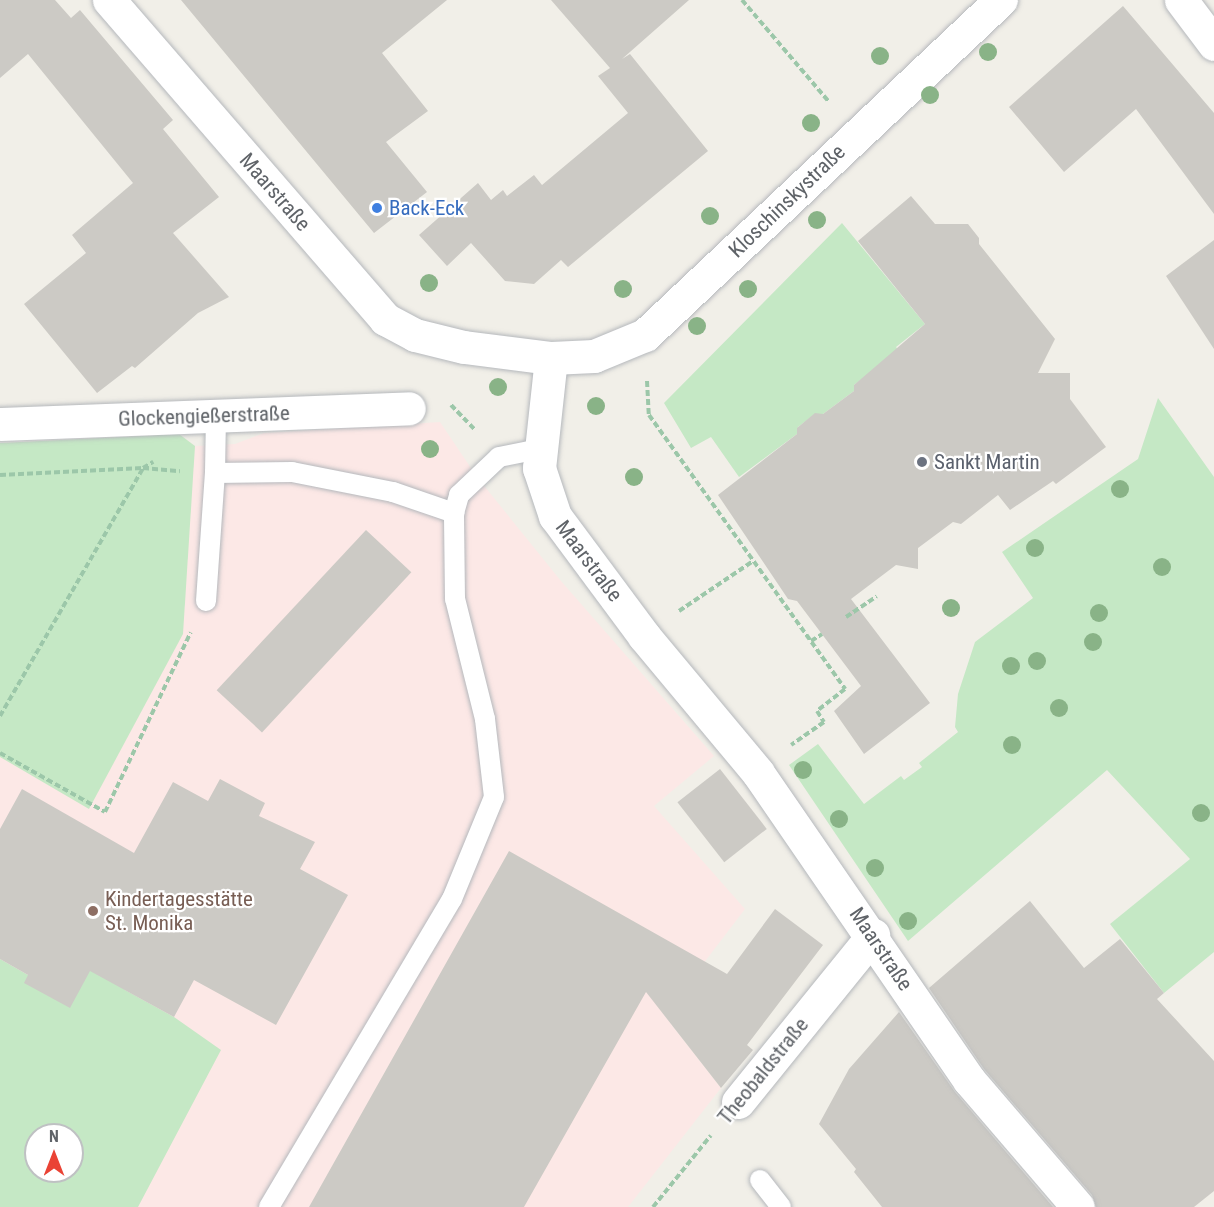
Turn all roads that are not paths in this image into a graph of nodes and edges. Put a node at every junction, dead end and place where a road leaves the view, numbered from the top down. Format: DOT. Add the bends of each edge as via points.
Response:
graph roads {
  1 [pos="109,0"];
  2 [pos="1001,0"];
  3 [pos="1180,0"];
  4 [pos="1214,44"];
  5 [pos="550,358"];
  6 [pos="409,408"];
  7 [pos="216,416"];
  8 [pos="0,424"];
  9 [pos="539,449"];
  10 [pos="215,473"];
  11 [pos="453,513"];
  12 [pos="206,602"];
  13 [pos="873,935"];
  14 [pos="738,1102"];
  15 [pos="760,1180"];
  16 [pos="269,1207"];
  17 [pos="781,1207"];
  18 [pos="1078,1207"];
  1 -- 5 [label="street, Maarstraße" via="384,319 415,335 454,345"];
  2 -- 5 [label="street, Kloschinskystraße" via="645,335 594,356"];
  3 -- 4 [label="street"];
  5 -- 9 [label="street, Maarstraße"];
  6 -- 7 [label="street, Glockengießerstraße"];
  7 -- 8 [label="street, Glockengießerstraße"];
  7 -- 10 [label="lane"];
  9 -- 11 [label="lane" via="499,457 459,495"];
  9 -- 13 [label="street, Maarstraße" via="541,482 555,516 644,636 758,773"];
  10 -- 11 [label="lane" via="292,472 393,492"];
  10 -- 12 [label="lane"];
  11 -- 16 [label="lane" via="455,599 485,719 494,797 452,899"];
  13 -- 14 [label="street, Theobaldstraße"];
  13 -- 18 [label="street, Maarstraße" via="969,1080"];
  15 -- 17 [label="lane"];
}
